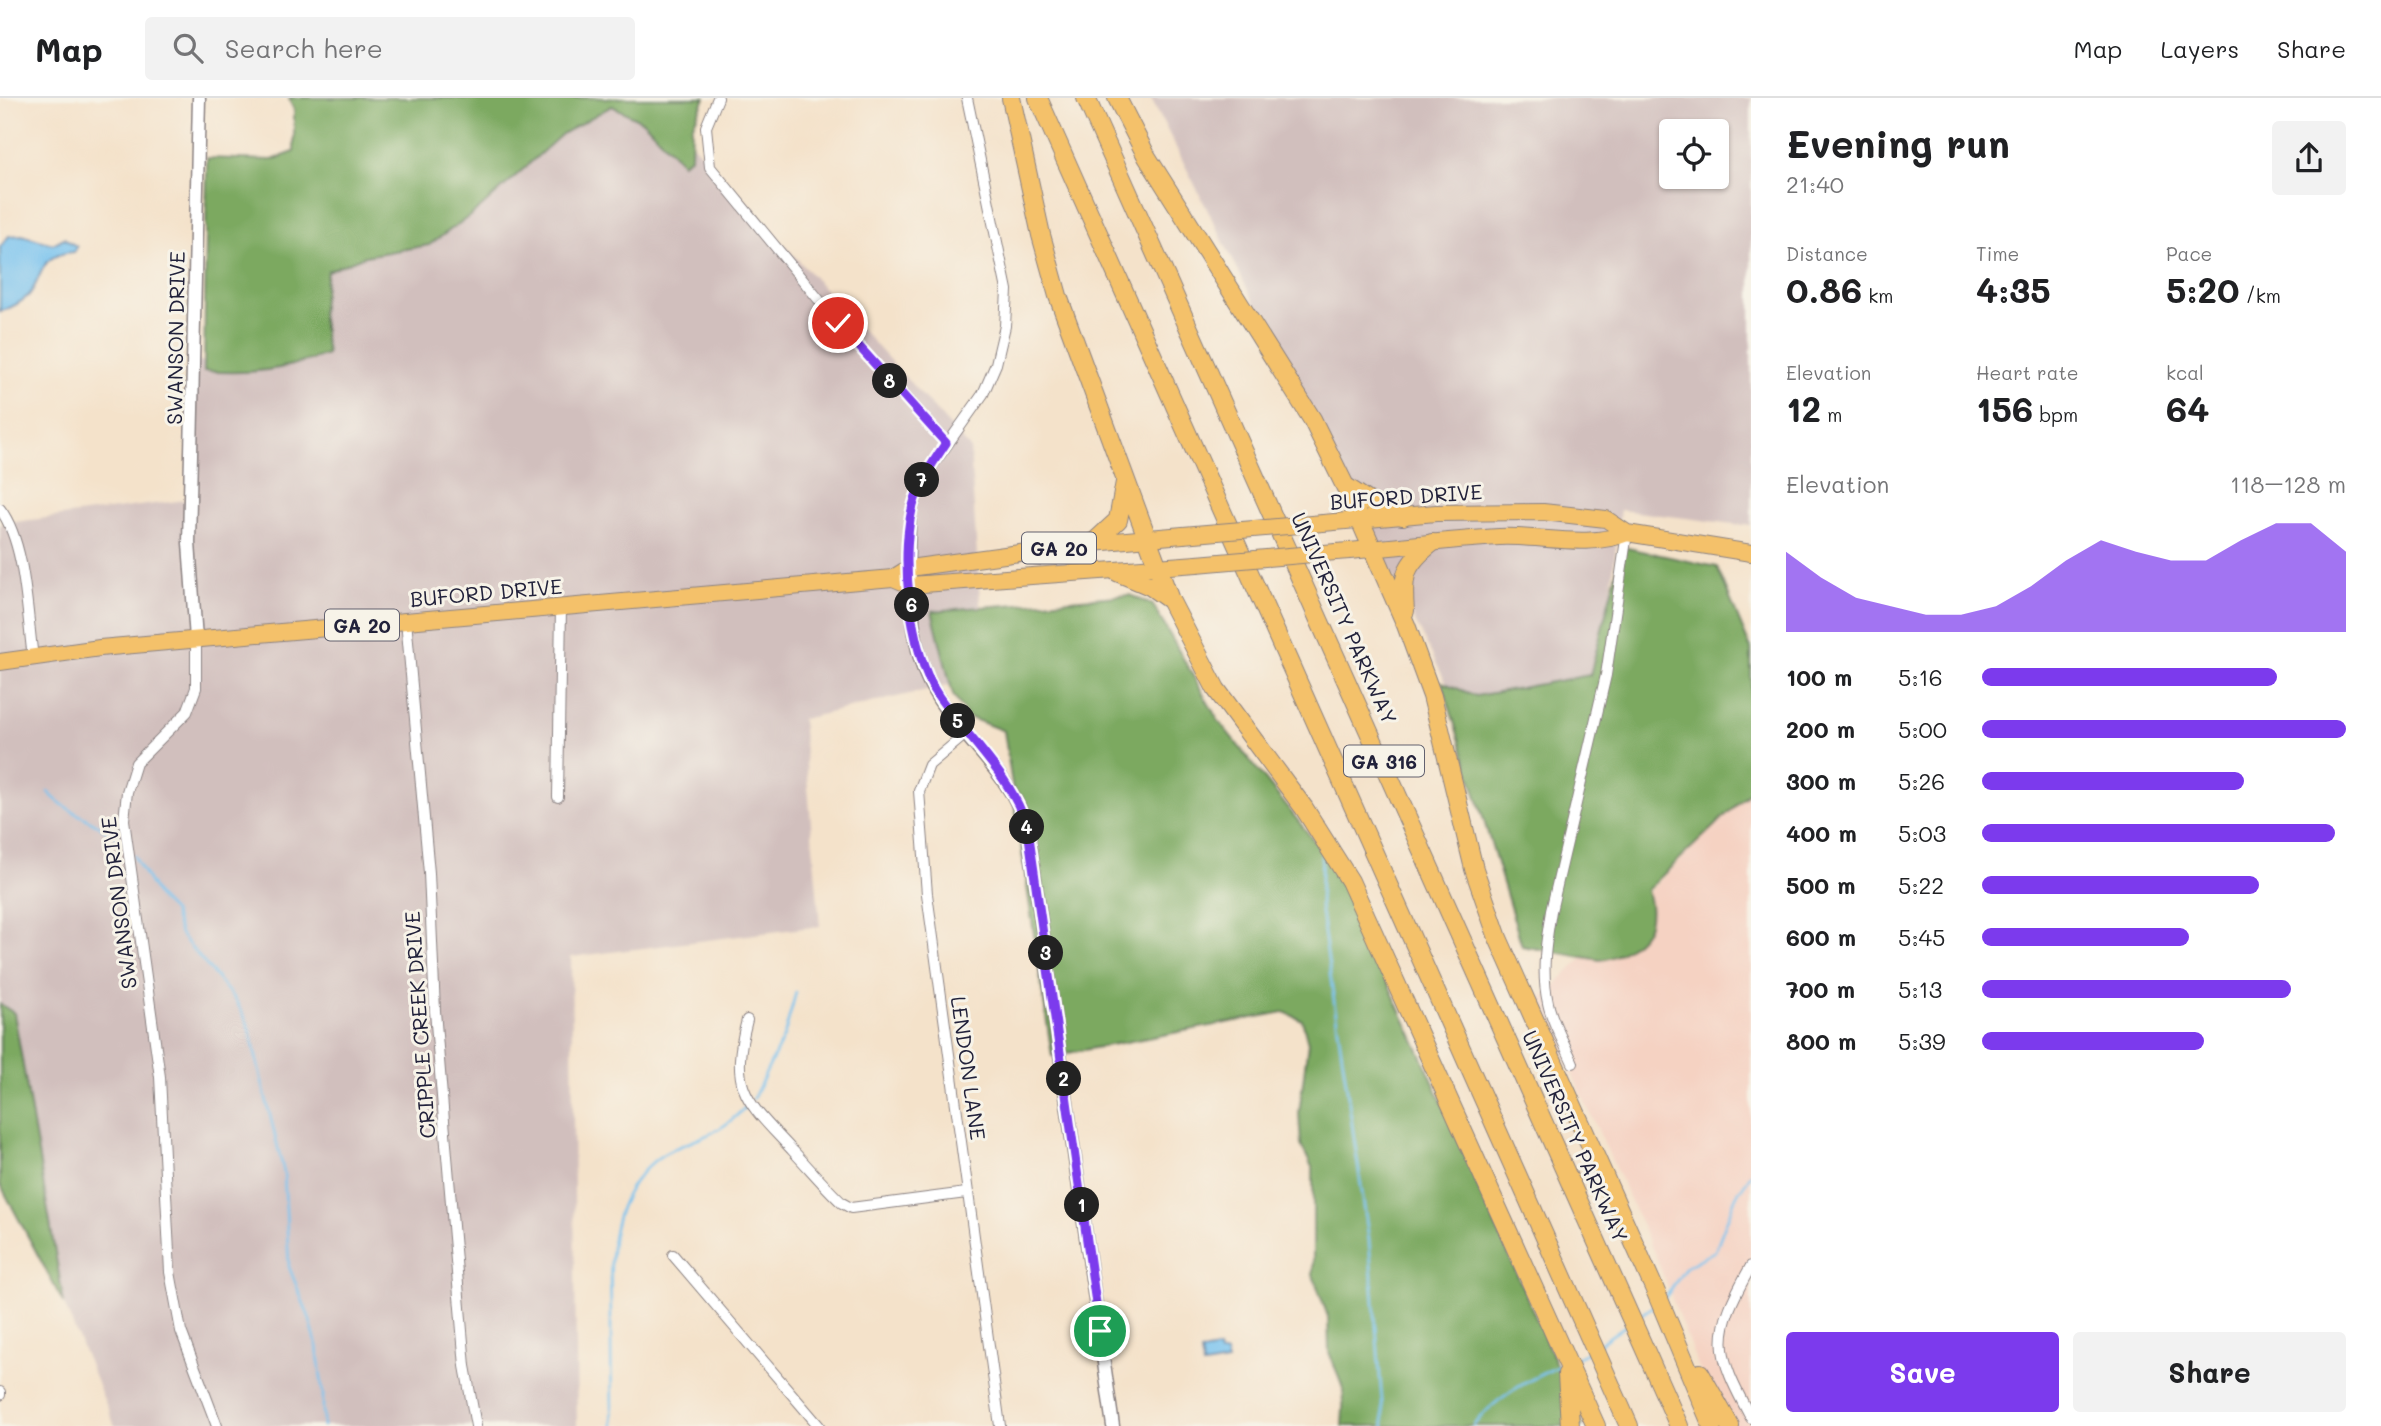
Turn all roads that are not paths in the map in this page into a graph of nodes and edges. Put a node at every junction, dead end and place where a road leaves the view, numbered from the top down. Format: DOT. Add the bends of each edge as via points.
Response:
graph roads {
  1 [pos="199,98"];
  2 [pos="718,98"];
  3 [pos="967,98"];
  4 [pos="1011,98"];
  5 [pos="1038,98"];
  6 [pos="1086,98"];
  7 [pos="1106,98"];
  8 [pos="1116,98"];
  9 [pos="1147,157"];
  10 [pos="946,443"];
  11 [pos="1125,475"];
  12 [pos="1345,486"];
  13 [pos="0,509"];
  14 [pos="1403,516"];
  15 [pos="1359,519"];
  16 [pos="1627,533"];
  17 [pos="1148,537"];
  18 [pos="1093,543"];
  19 [pos="1432,543"];
  20 [pos="1373,549"];
  21 [pos="1751,553"];
  22 [pos="909,568"];
  23 [pos="1160,569"];
  24 [pos="1117,572"];
  25 [pos="893,578"];
  26 [pos="910,585"];
  27 [pos="1170,600"];
  28 [pos="561,607"];
  29 [pos="406,620"];
  30 [pos="1406,625"];
  31 [pos="196,639"];
  32 [pos="33,658"];
  33 [pos="0,662"];
  34 [pos="967,733"];
  35 [pos="558,797"];
  36 [pos="747,1020"];
  37 [pos="1573,1063"];
  38 [pos="967,1193"];
  39 [pos="673,1255"];
  40 [pos="1751,1266"];
  41 [pos="1655,1290"];
  42 [pos="1565,1360"];
  43 [pos="1751,1418"];
  44 [pos="217,1426"];
  45 [pos="476,1426"];
  46 [pos="819,1426"];
  47 [pos="1000,1426"];
  48 [pos="1113,1426"];
  49 [pos="1570,1426"];
  50 [pos="1596,1426"];
  51 [pos="1629,1426"];
  52 [pos="1679,1426"];
  53 [pos="1712,1426"];
  54 [pos="1730,1426"];
  1 -- 31 [label="street, SWANSON DRIVE" via="189,543"];
  2 -- 10 [label="street" via="706,127 710,167 838,323"];
  3 -- 10 [label="street" via="1007,303 996,364 983,394"];
  4 -- 11 [label="highway" via="1048,266"];
  5 -- 51 [label="highway, GA 316"];
  6 -- 52 [label="highway, UNIVERSITY PARKWAY / GA 316"];
  7 -- 9 [label="highway"];
  8 -- 9 [label="highway"];
  9 -- 12 [label="highway" via="1312,419"];
  10 -- 22 [label="street" via="926,472 915,500"];
  11 -- 17 [label="highway"];
  11 -- 18 [label="highway" via="1118,520"];
  12 -- 14 [label="highway" via="1376,506"];
  12 -- 15 [label="highway"];
  13 -- 32 [label="street" via="12,528"];
  14 -- 15 [label="highway, BUFORD DRIVE / GA 20"];
  14 -- 16 [label="highway, BUFORD DRIVE / GA 20" via="1551,513 1606,519"];
  15 -- 17 [label="highway, BUFORD DRIVE / GA 20, bridge"];
  15 -- 20 [label="highway"];
  16 -- 19 [label="highway, BUFORD DRIVE / GA 20" via="1605,542 1499,537"];
  16 -- 21 [label="highway, BUFORD DRIVE / GA 20"];
  16 -- 37 [label="street" via="1606,676 1545,950 1548,1006"];
  17 -- 18 [label="highway, BUFORD DRIVE / GA 20"];
  17 -- 23 [label="highway"];
  18 -- 22 [label="highway, BUFORD DRIVE / GA 20"];
  19 -- 20 [label="highway, BUFORD DRIVE / GA 20"];
  19 -- 30 [label="highway" via="1407,568 1403,588"];
  20 -- 23 [label="highway, BUFORD DRIVE / GA 20, bridge"];
  20 -- 30 [label="highway"];
  22 -- 25 [label="highway, BUFORD DRIVE / GA 20"];
  22 -- 26 [label="street"];
  23 -- 24 [label="highway, BUFORD DRIVE / GA 20"];
  23 -- 27 [label="highway"];
  24 -- 26 [label="highway, BUFORD DRIVE / GA 20"];
  24 -- 27 [label="highway"];
  25 -- 26 [label="highway, BUFORD DRIVE / GA 20"];
  25 -- 28 [label="highway, BUFORD DRIVE / GA 20"];
  26 -- 34 [label="street" via="925,673"];
  27 -- 42 [label="highway" via="1216,688 1304,808 1350,881"];
  28 -- 29 [label="highway, BUFORD DRIVE / GA 20"];
  28 -- 35 [label="street"];
  29 -- 31 [label="highway, BUFORD DRIVE / GA 20"];
  29 -- 45 [label="street, CRIPPLE CREEK DRIVE" via="429,875 443,1111 466,1366"];
  30 -- 41 [label="highway" via="1432,696 1485,904"];
  31 -- 32 [label="highway, BUFORD DRIVE / GA 20"];
  31 -- 44 [label="street, SWANSON DRIVE" via="197,688 187,712 136,763 124,820 160,1077 170,1272 181,1332"];
  32 -- 33 [label="highway, BUFORD DRIVE / GA 20"];
  34 -- 38 [label="street, LENDON LANE" via="929,765 919,791 927,894"];
  34 -- 48 [label="street" via="1014,793 1028,830"];
  36 -- 38 [label="street" via="739,1051 740,1076 749,1104 842,1203 851,1208"];
  38 -- 47 [label="street, LENDON LANE"];
  39 -- 46 [label="street"];
  40 -- 43 [label="street" via="1729,1308 1721,1343 1727,1373"];
  41 -- 53 [label="highway"];
  41 -- 54 [label="highway"];
  42 -- 49 [label="highway"];
  42 -- 50 [label="highway"];
}
